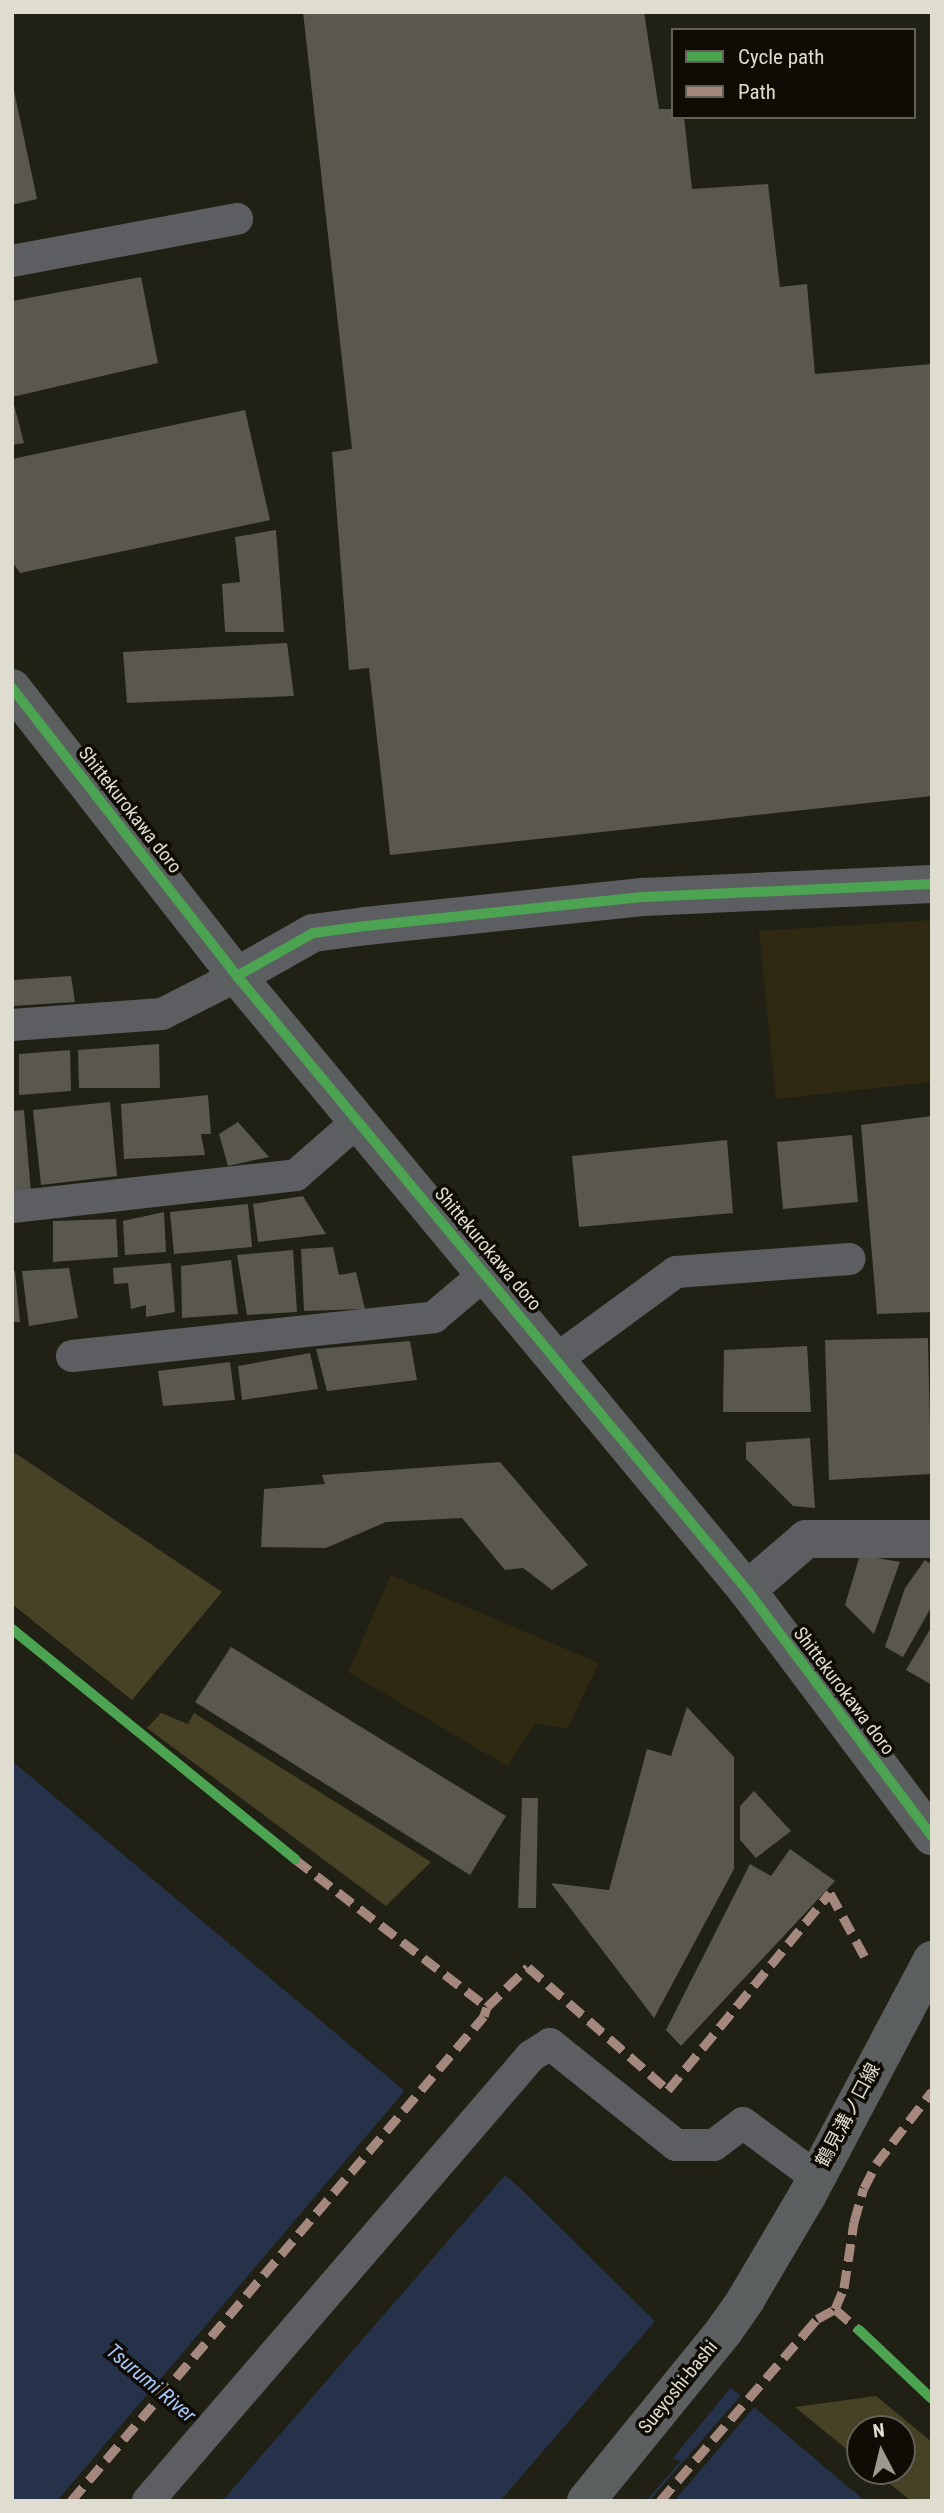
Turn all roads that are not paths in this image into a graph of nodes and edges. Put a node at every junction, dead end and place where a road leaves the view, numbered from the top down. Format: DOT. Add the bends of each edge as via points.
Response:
graph roads {
  1 [pos="237,219"];
  2 [pos="12,261"];
  3 [pos="12,688"];
  4 [pos="932,884"];
  5 [pos="237,976"];
  6 [pos="12,1025"];
  7 [pos="359,1120"];
  8 [pos="12,1207"];
  9 [pos="850,1259"];
  10 [pos="485,1273"];
  11 [pos="72,1356"];
  12 [pos="557,1359"];
  13 [pos="932,1539"];
  14 [pos="747,1590"];
  15 [pos="932,1836"];
  16 [pos="932,1960"];
  17 [pos="816,2177"];
  18 [pos="763,2269"];
  19 [pos="148,2501"];
  20 [pos="586,2501"];
  1 -- 2 [label="lane"];
  3 -- 5 [label="main road, Shittekurokawa doro"];
  4 -- 5 [label="street" via="644,897 313,933"];
  5 -- 6 [label="lane" via="163,1014"];
  5 -- 7 [label="main road, Shittekurokawa doro"];
  7 -- 8 [label="lane" via="296,1175"];
  7 -- 10 [label="main road, Shittekurokawa doro"];
  9 -- 12 [label="lane" via="676,1272"];
  10 -- 11 [label="lane" via="434,1317"];
  10 -- 12 [label="main road, Shittekurokawa doro"];
  12 -- 14 [label="main road, Shittekurokawa doro"];
  13 -- 14 [label="street" via="806,1539"];
  14 -- 15 [label="main road, Shittekurokawa doro"];
  16 -- 17 [label="main road, 鶴見溝ノ口線"];
  17 -- 18 [label="main road, 鶴見溝ノ口線"];
  17 -- 19 [label="lane" via="743,2123 714,2144 676,2145 550,2044 531,2056"];
  18 -- 20 [label="main road, Sueyoshi-bashi" via="723,2331"];
}
